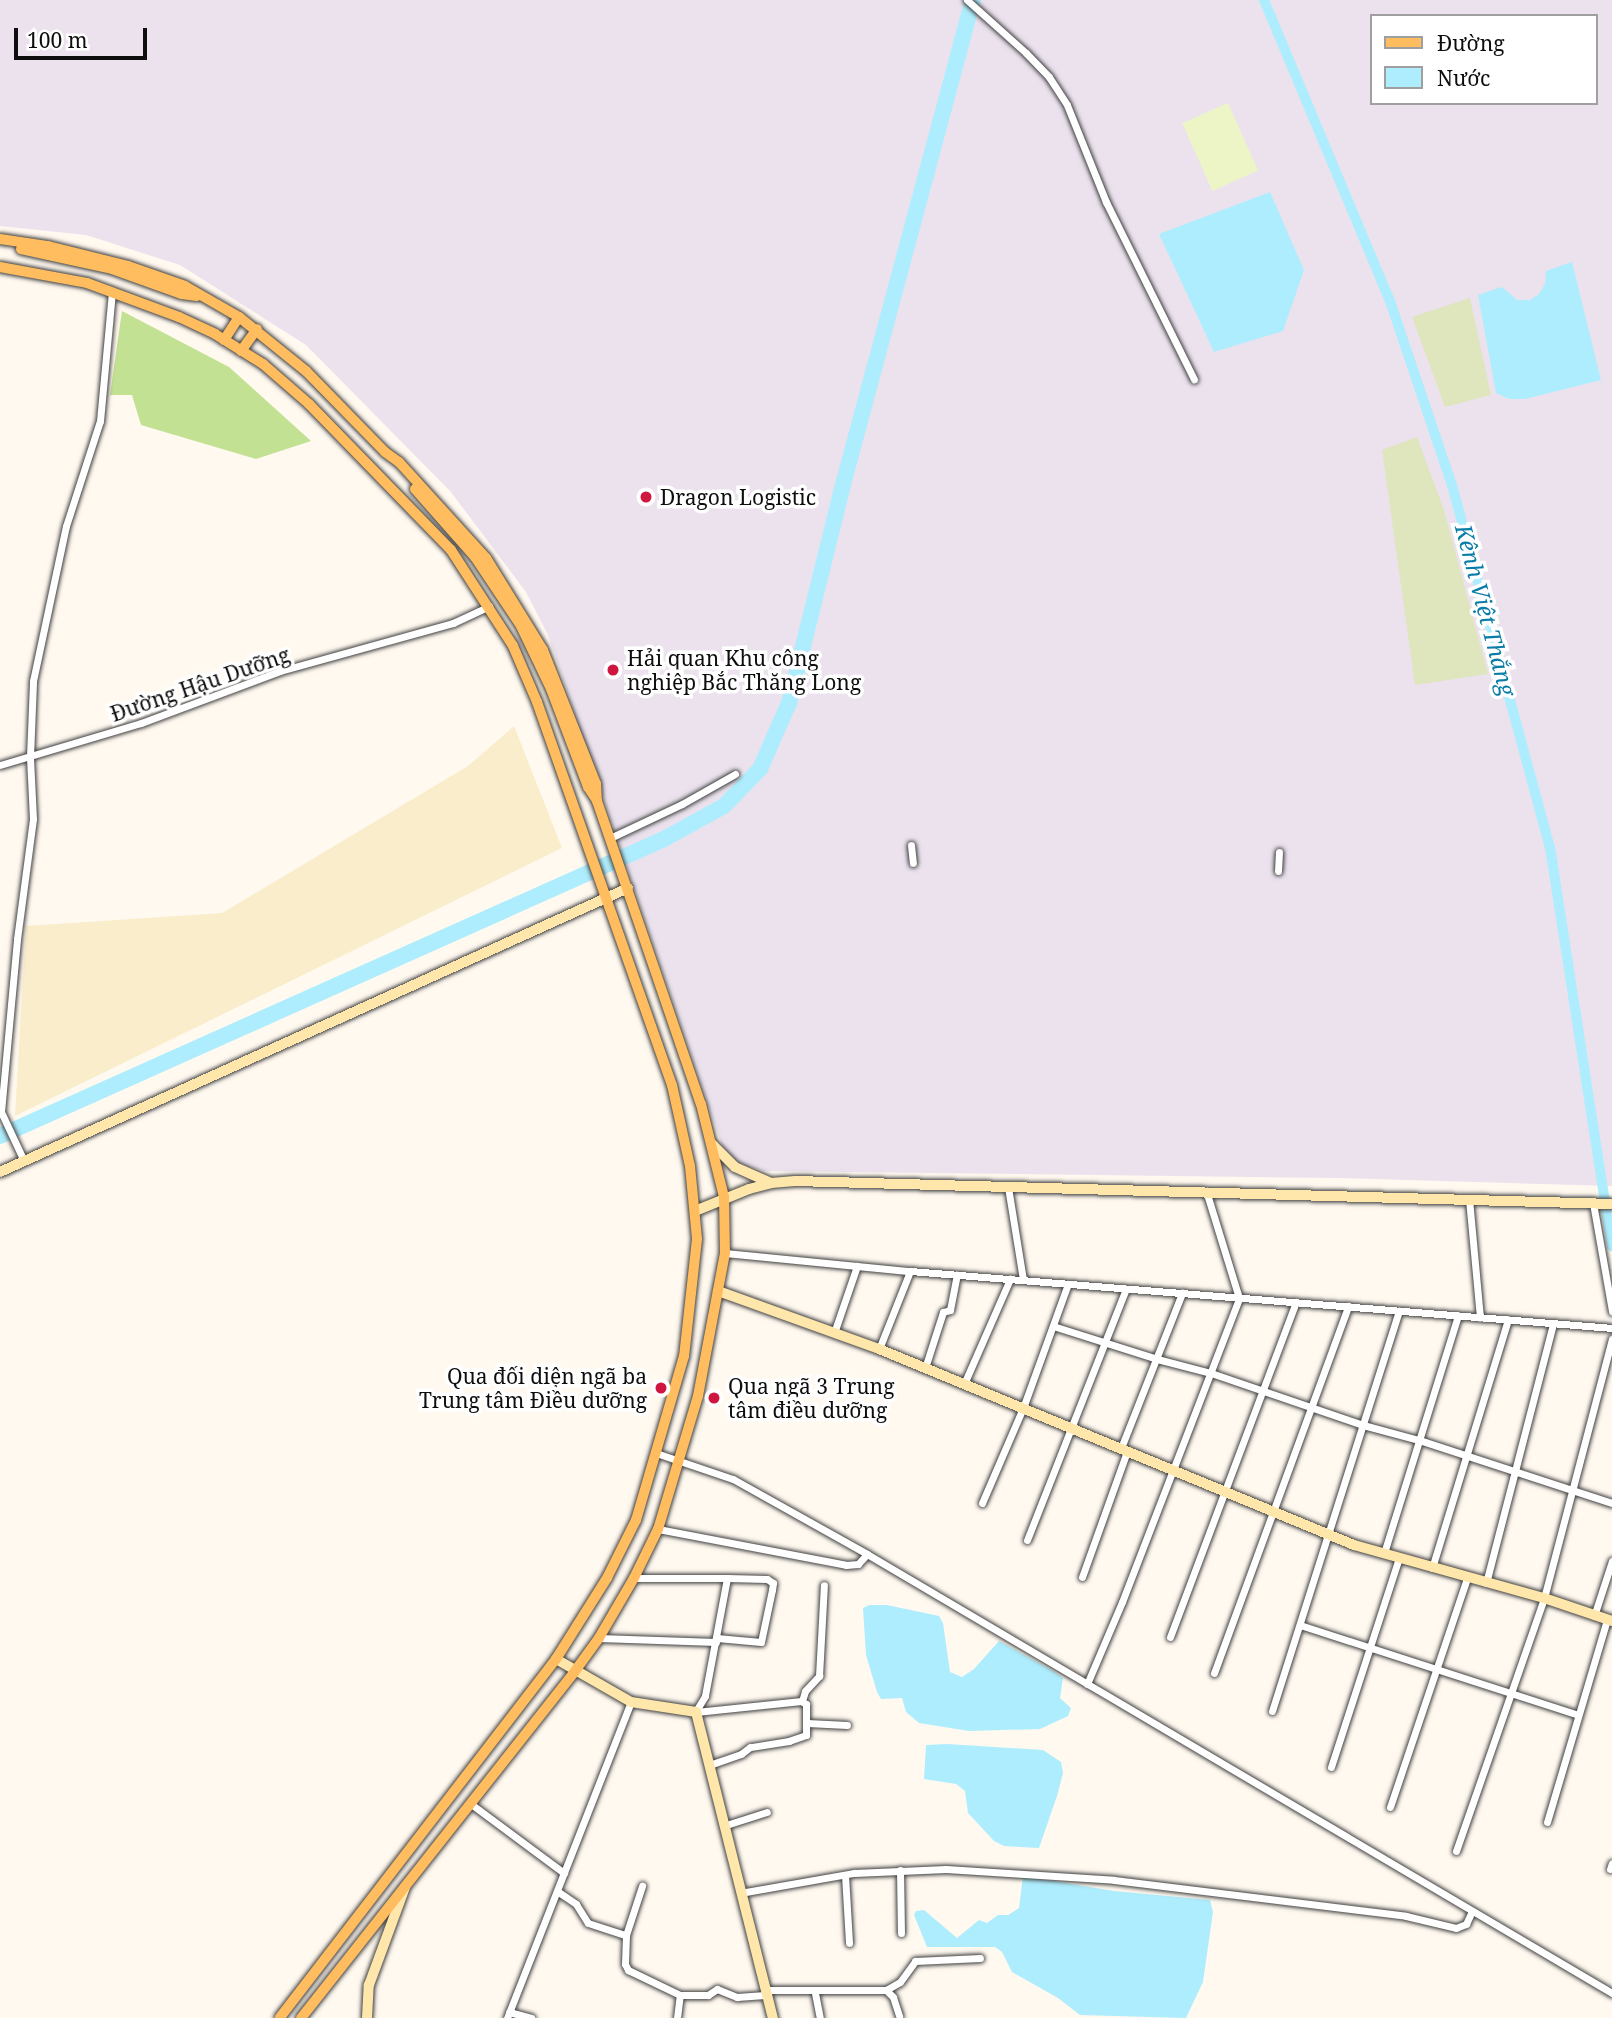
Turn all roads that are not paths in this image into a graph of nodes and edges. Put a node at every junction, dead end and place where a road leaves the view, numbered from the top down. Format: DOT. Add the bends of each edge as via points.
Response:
graph roads {
  1 [pos="967,0"];
  2 [pos="0,239"];
  3 [pos="0,246"];
  4 [pos="0,267"];
  5 [pos="112,292"];
  6 [pos="200,297"];
  7 [pos="239,317"];
  8 [pos="257,329"];
  9 [pos="224,340"];
  10 [pos="241,351"];
  11 [pos="1194,379"];
  12 [pos="489,606"];
  13 [pos="30,757"];
  14 [pos="0,765"];
  15 [pos="735,774"];
  16 [pos="612,843"];
  17 [pos="911,845"];
  18 [pos="1279,852"];
  19 [pos="913,863"];
  20 [pos="1278,872"];
  21 [pos="628,888"];
  22 [pos="606,895"];
  23 [pos="1,1112"];
  24 [pos="711,1143"];
  25 [pos="24,1161"];
  26 [pos="0,1172"];
  27 [pos="771,1183"];
  28 [pos="1009,1186"];
  29 [pos="1206,1191"];
  30 [pos="724,1197"];
  31 [pos="1469,1199"];
  32 [pos="1593,1203"];
  33 [pos="1612,1204"];
  34 [pos="695,1211"];
  35 [pos="725,1253"];
  36 [pos="857,1266"];
  37 [pos="910,1271"];
  38 [pos="957,1275"];
  39 [pos="1010,1279"];
  40 [pos="1023,1280"];
  41 [pos="1068,1284"];
  42 [pos="1126,1289"];
  43 [pos="718,1292"];
  44 [pos="1182,1293"];
  45 [pos="1239,1298"];
  46 [pos="1296,1302"];
  47 [pos="1348,1306"];
  48 [pos="1399,1311"];
  49 [pos="1612,1311"];
  50 [pos="1458,1315"];
  51 [pos="1480,1317"];
  52 [pos="1508,1319"];
  53 [pos="1553,1323"];
  54 [pos="1053,1325"];
  55 [pos="1612,1328"];
  56 [pos="834,1333"];
  57 [pos="1612,1339"];
  58 [pos="1105,1344"];
  59 [pos="879,1349"];
  60 [pos="1157,1359"];
  61 [pos="925,1368"];
  62 [pos="1211,1373"];
  63 [pos="964,1384"];
  64 [pos="1262,1389"];
  65 [pos="1311,1405"];
  66 [pos="1023,1408"];
  67 [pos="1363,1425"];
  68 [pos="1069,1427"];
  69 [pos="1419,1440"];
  70 [pos="1124,1450"];
  71 [pos="656,1453"];
  72 [pos="1466,1455"];
  73 [pos="680,1460"];
  74 [pos="1173,1470"];
  75 [pos="1516,1471"];
  76 [pos="1223,1490"];
  77 [pos="1572,1490"];
  78 [pos="982,1503"];
  79 [pos="1612,1503"];
  80 [pos="1274,1511"];
  81 [pos="658,1529"];
  82 [pos="1330,1534"];
  83 [pos="1027,1540"];
  84 [pos="1384,1553"];
  85 [pos="867,1554"];
  86 [pos="1399,1558"];
  87 [pos="1612,1561"];
  88 [pos="1432,1568"];
  89 [pos="1082,1577"];
  90 [pos="634,1578"];
  91 [pos="727,1578"];
  92 [pos="1467,1578"];
  93 [pos="1486,1584"];
  94 [pos="824,1585"];
  95 [pos="1544,1598"];
  96 [pos="1594,1616"];
  97 [pos="1609,1620"];
  98 [pos="1300,1625"];
  99 [pos="1170,1637"];
  100 [pos="600,1638"];
  101 [pos="716,1640"];
  102 [pos="1370,1647"];
  103 [pos="556,1659"];
  104 [pos="1437,1669"];
  105 [pos="576,1670"];
  106 [pos="1214,1673"];
  107 [pos="1087,1684"];
  108 [pos="1511,1694"];
  109 [pos="802,1701"];
  110 [pos="631,1702"];
  111 [pos="1272,1711"];
  112 [pos="695,1712"];
  113 [pos="1578,1715"];
  114 [pos="807,1723"];
  115 [pos="847,1725"];
  116 [pos="709,1765"];
  117 [pos="1331,1767"];
  118 [pos="471,1804"];
  119 [pos="1390,1807"];
  120 [pos="767,1812"];
  121 [pos="1547,1822"];
  122 [pos="723,1825"];
  123 [pos="1456,1851"];
  124 [pos="900,1870"];
  125 [pos="564,1873"];
  126 [pos="845,1875"];
  127 [pos="406,1885"];
  128 [pos="642,1886"];
  129 [pos="556,1891"];
  130 [pos="740,1893"];
  131 [pos="1472,1911"];
  132 [pos="901,1933"];
  133 [pos="626,1935"];
  134 [pos="849,1943"];
  135 [pos="980,1958"];
  136 [pos="886,1990"];
  137 [pos="765,1993"];
  138 [pos="816,1993"];
  139 [pos="1612,1993"];
  140 [pos="680,1994"];
  141 [pos="508,2015"];
  142 [pos="899,2016"];
  143 [pos="280,2018"];
  144 [pos="301,2018"];
  145 [pos="367,2018"];
  146 [pos="531,2018"];
  147 [pos="677,2018"];
  148 [pos="773,2018"];
  149 [pos="820,2018"];
  1 -- 11 [label="street" via="1049,77 1067,106 1105,202"];
  2 -- 6 [label="main road" via="97,257 185,286"];
  3 -- 6 [label="main road" via="101,266"];
  4 -- 5 [label="main road"];
  5 -- 9 [label="main road"];
  5 -- 13 [label="street" via="100,421 66,526 41,637 33,681"];
  6 -- 7 [label="main road"];
  7 -- 8 [label="main road"];
  7 -- 9 [label="main road"];
  8 -- 10 [label="main road"];
  8 -- 16 [label="main road" via="399,462 461,528 514,599 550,666 596,784"];
  9 -- 10 [label="main road"];
  10 -- 12 [label="main road" via="309,404 441,540"];
  12 -- 13 [label="street, Đường Hậu Dưỡng" via="453,624 280,671 141,723"];
  12 -- 22 [label="main road" via="513,646 537,702"];
  13 -- 14 [label="street, Đường Hậu Dưỡng"];
  13 -- 23 [label="street" via="33,819"];
  15 -- 16 [label="street"];
  16 -- 21 [label="main road"];
  17 -- 19 [label="street"];
  18 -- 20 [label="street"];
  21 -- 22 [label="street"];
  21 -- 24 [label="main road"];
  22 -- 25 [label="street"];
  22 -- 34 [label="main road" via="672,1085 685,1134"];
  23 -- 25 [label="street"];
  24 -- 27 [label="street" via="735,1167"];
  24 -- 30 [label="main road"];
  25 -- 26 [label="street"];
  27 -- 28 [label="street"];
  27 -- 30 [label="street"];
  28 -- 29 [label="street"];
  28 -- 40 [label="street"];
  29 -- 31 [label="street"];
  29 -- 45 [label="street"];
  30 -- 34 [label="street"];
  30 -- 35 [label="main road"];
  31 -- 32 [label="street"];
  31 -- 51 [label="street"];
  32 -- 33 [label="street"];
  32 -- 49 [label="street"];
  34 -- 71 [label="main road" via="684,1356"];
  35 -- 36 [label="street"];
  35 -- 43 [label="main road"];
  36 -- 37 [label="street"];
  36 -- 56 [label="street"];
  37 -- 38 [label="street"];
  37 -- 59 [label="street"];
  38 -- 39 [label="street"];
  38 -- 61 [label="street" via="950,1310 943,1312"];
  39 -- 40 [label="street"];
  39 -- 63 [label="street"];
  40 -- 41 [label="street"];
  41 -- 42 [label="street"];
  41 -- 54 [label="street"];
  42 -- 44 [label="street"];
  42 -- 58 [label="street"];
  43 -- 56 [label="street"];
  43 -- 73 [label="main road"];
  44 -- 45 [label="street"];
  44 -- 60 [label="street"];
  45 -- 46 [label="street"];
  45 -- 62 [label="street"];
  46 -- 47 [label="street"];
  46 -- 64 [label="street"];
  47 -- 48 [label="street"];
  47 -- 65 [label="street"];
  48 -- 50 [label="street"];
  48 -- 67 [label="street"];
  50 -- 51 [label="street"];
  50 -- 69 [label="street"];
  51 -- 52 [label="street"];
  52 -- 53 [label="street"];
  52 -- 72 [label="street"];
  53 -- 55 [label="street"];
  53 -- 75 [label="street"];
  54 -- 58 [label="street"];
  54 -- 66 [label="street"];
  56 -- 59 [label="street"];
  57 -- 77 [label="street"];
  58 -- 60 [label="street"];
  58 -- 68 [label="street"];
  59 -- 61 [label="street"];
  60 -- 62 [label="street"];
  60 -- 70 [label="street"];
  61 -- 63 [label="street"];
  62 -- 64 [label="street"];
  62 -- 74 [label="street"];
  63 -- 66 [label="street"];
  64 -- 65 [label="street"];
  64 -- 76 [label="street"];
  65 -- 67 [label="street"];
  65 -- 80 [label="street"];
  66 -- 68 [label="street"];
  66 -- 78 [label="street"];
  67 -- 69 [label="street"];
  67 -- 82 [label="street"];
  68 -- 70 [label="street"];
  68 -- 83 [label="street"];
  69 -- 72 [label="street"];
  69 -- 84 [label="street"];
  70 -- 74 [label="street"];
  70 -- 89 [label="street"];
  71 -- 73 [label="street"];
  71 -- 103 [label="main road" via="636,1520 607,1578"];
  72 -- 75 [label="street"];
  72 -- 88 [label="street"];
  73 -- 81 [label="main road"];
  73 -- 85 [label="street" via="733,1479"];
  74 -- 76 [label="street"];
  74 -- 107 [label="street"];
  75 -- 77 [label="street"];
  75 -- 93 [label="street"];
  76 -- 80 [label="street"];
  76 -- 99 [label="street"];
  77 -- 79 [label="street"];
  77 -- 95 [label="street"];
  80 -- 82 [label="street"];
  80 -- 106 [label="street"];
  81 -- 85 [label="street" via="850,1565"];
  81 -- 90 [label="main road"];
  82 -- 84 [label="street"];
  82 -- 98 [label="street"];
  84 -- 86 [label="street"];
  85 -- 107 [label="street"];
  86 -- 88 [label="street"];
  86 -- 102 [label="street"];
  87 -- 96 [label="street"];
  88 -- 92 [label="street"];
  90 -- 91 [label="street"];
  90 -- 100 [label="main road"];
  91 -- 101 [label="street"];
  91 -- 101 [label="street" via="767,1579 772,1590 761,1642"];
  92 -- 93 [label="street"];
  92 -- 104 [label="street"];
  93 -- 95 [label="street"];
  94 -- 109 [label="street" via="819,1676"];
  95 -- 96 [label="street"];
  95 -- 108 [label="street"];
  96 -- 97 [label="street"];
  97 -- 113 [label="street"];
  98 -- 102 [label="street"];
  98 -- 111 [label="street"];
  100 -- 101 [label="street"];
  100 -- 105 [label="main road"];
  101 -- 112 [label="street" via="704,1701"];
  102 -- 104 [label="street"];
  102 -- 117 [label="street"];
  103 -- 105 [label="street"];
  103 -- 143 [label="main road"];
  104 -- 108 [label="street"];
  104 -- 119 [label="street"];
  105 -- 110 [label="street"];
  105 -- 118 [label="main road"];
  107 -- 131 [label="street"];
  108 -- 113 [label="street"];
  108 -- 123 [label="street"];
  109 -- 112 [label="street"];
  109 -- 114 [label="street"];
  110 -- 112 [label="street"];
  110 -- 125 [label="street"];
  112 -- 116 [label="street"];
  113 -- 121 [label="street"];
  114 -- 115 [label="street"];
  114 -- 116 [label="street" via="807,1734 802,1737 750,1747"];
  116 -- 122 [label="street"];
  118 -- 125 [label="street"];
  118 -- 127 [label="main road"];
  120 -- 122 [label="street"];
  122 -- 130 [label="street"];
  124 -- 126 [label="street"];
  124 -- 131 [label="street" via="1066,1875 1394,1914 1456,1928 1466,1924"];
  124 -- 132 [label="street"];
  125 -- 129 [label="street"];
  126 -- 130 [label="street"];
  126 -- 134 [label="street"];
  127 -- 144 [label="main road"];
  127 -- 145 [label="street" via="369,1985"];
  128 -- 133 [label="street"];
  129 -- 133 [label="street" via="576,1904 588,1923"];
  129 -- 141 [label="street"];
  130 -- 137 [label="street"];
  131 -- 139 [label="street"];
  133 -- 140 [label="street" via="628,1970"];
  135 -- 136 [label="street" via="915,1961 900,1982"];
  136 -- 138 [label="street"];
  136 -- 142 [label="street"];
  137 -- 138 [label="street"];
  137 -- 140 [label="street" via="737,1997 717,1989 708,1996"];
  137 -- 148 [label="street"];
  138 -- 149 [label="street"];
  140 -- 147 [label="street"];
  141 -- 146 [label="street"];
}
